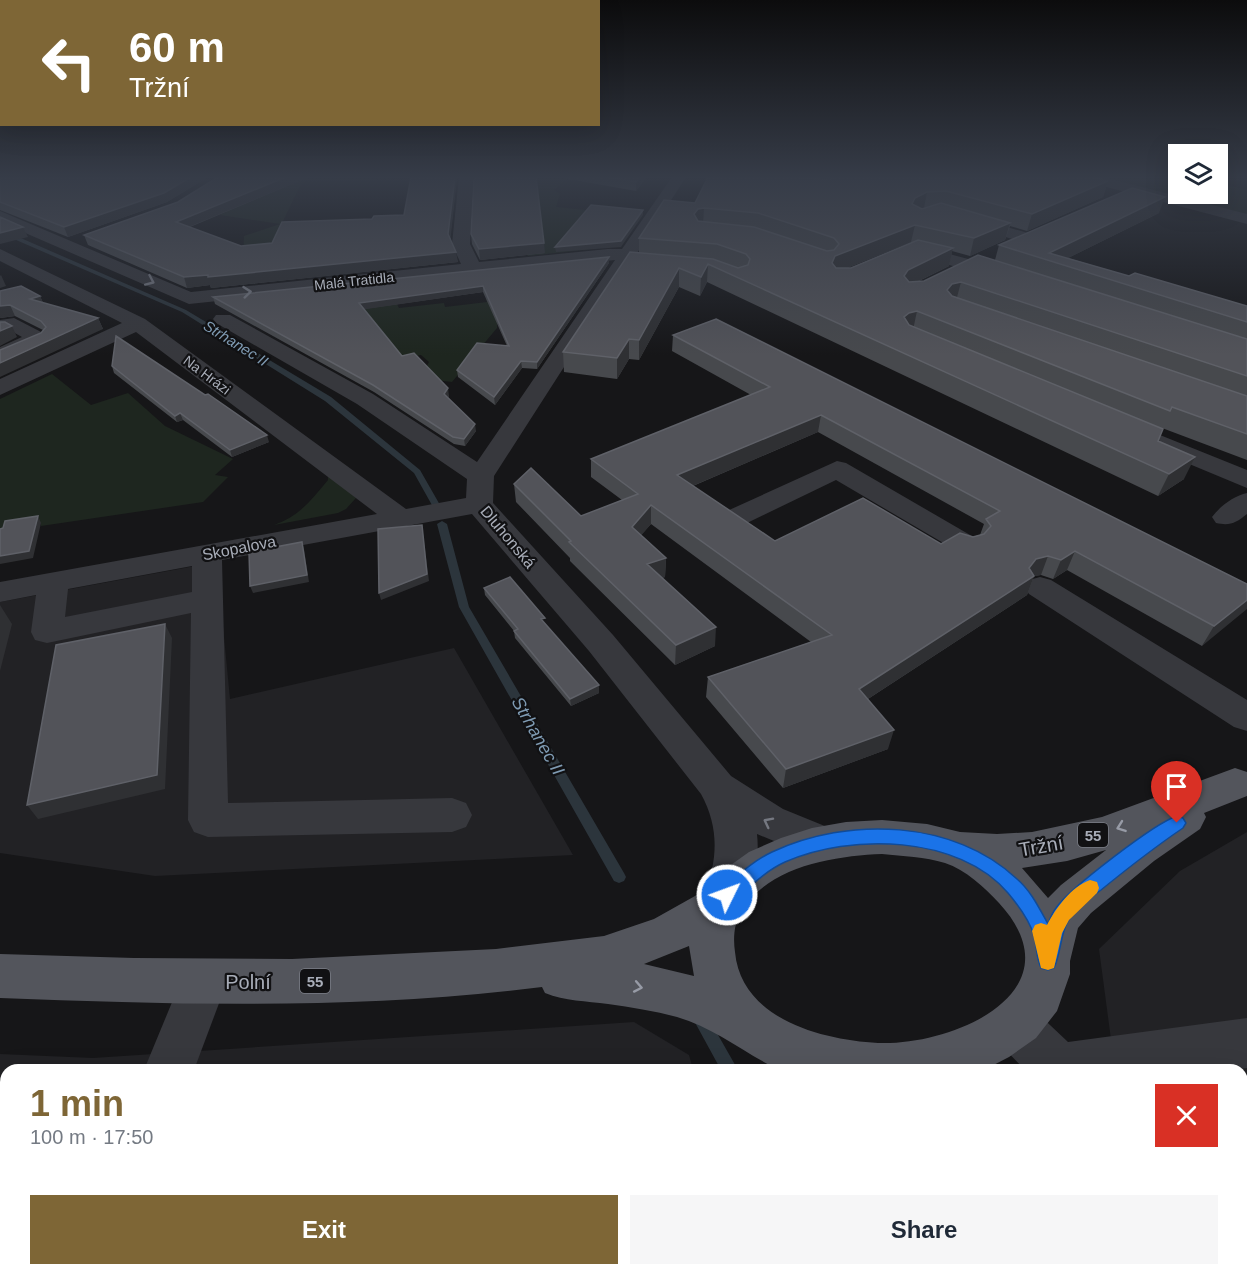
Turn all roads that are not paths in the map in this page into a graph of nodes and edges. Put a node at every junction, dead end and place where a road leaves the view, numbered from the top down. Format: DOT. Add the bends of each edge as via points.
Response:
graph roads {
  1 [pos="47,236"];
  2 [pos="462,236"];
  3 [pos="644,236"];
  4 [pos="1034,236"];
  5 [pos="91,238"];
  6 [pos="67,245"];
  7 [pos="1010,247"];
  8 [pos="0,254"];
  9 [pos="891,258"];
  10 [pos="630,260"];
  11 [pos="981,260"];
  12 [pos="473,269"];
  13 [pos="947,276"];
  14 [pos="52,280"];
  15 [pos="1027,282"];
  16 [pos="31,287"];
  17 [pos="223,319"];
  18 [pos="138,323"];
  19 [pos="0,326"];
  20 [pos="0,355"];
  21 [pos="0,388"];
  22 [pos="1139,434"];
  23 [pos="1247,480"];
  24 [pos="480,490"];
  25 [pos="737,517"];
  26 [pos="400,518"];
  27 [pos="967,545"];
  28 [pos="207,554"];
  29 [pos="53,582"];
  30 [pos="1040,587"];
  31 [pos="0,592"];
  32 [pos="207,599"];
  33 [pos="1247,717"];
  34 [pos="1241,780"];
  35 [pos="715,783"];
  36 [pos="452,815"];
  37 [pos="822,843"];
  38 [pos="945,845"];
  39 [pos="727,895"];
  40 [pos="1048,961"];
  41 [pos="496,971"];
  42 [pos="0,976"];
  43 [pos="204,982"];
  44 [pos="746,1023"];
  45 [pos="1015,1025"];
  46 [pos="1247,1043"];
  47 [pos="171,1064"];
  48 [pos="845,1064"];
  49 [pos="924,1064"];
  50 [pos="1056,1064"];
  51 [pos="1097,1064"];
  1 -- 6 [label="street"];
  2 -- 12 [label="street" via="461,244"];
  3 -- 10 [label="street"];
  4 -- 7 [label="street"];
  5 -- 6 [label="street"];
  6 -- 12 [label="street, Malá Tratidla, one-way" via="189,298"];
  8 -- 14 [label="street, Na Hrázi"];
  9 -- 11 [label="street" via="912,249"];
  10 -- 12 [label="street, Malá Tratidla" via="608,254"];
  10 -- 24 [label="street"];
  11 -- 13 [label="street"];
  11 -- 15 [label="street"];
  14 -- 16 [label="street"];
  14 -- 18 [label="street, Na Hrázi"];
  17 -- 24 [label="street" via="365,399"];
  18 -- 21 [label="street"];
  18 -- 26 [label="street, Na Hrázi"];
  19 -- 20 [label="street" via="14,324 38,338"];
  22 -- 23 [label="street"];
  24 -- 26 [label="street, Skopalova"];
  24 -- 35 [label="street, Dluhonská"];
  25 -- 27 [label="street" via="837,469"];
  26 -- 28 [label="street, Skopalova"];
  28 -- 29 [label="street, Skopalova"];
  28 -- 32 [label="street"];
  29 -- 31 [label="street, Skopalova"];
  29 -- 32 [label="street" via="47,632"];
  30 -- 33 [label="street"];
  32 -- 36 [label="street" via="208,820"];
  34 -- 38 [label="main road, Tržní / 55, one-way" via="1115,830 1039,849 996,853"];
  34 -- 40 [label="main road, Tržní / 55" via="1139,848 1076,899 1053,932"];
  37 -- 35 [label="street, Dluhonská, one-way" via="759,817"];
  35 -- 39 [label="street, Dluhonská" via="736,827 735,871"];
  37 -- 38 [label="main road, Dluhonská / 55" via="882,837"];
  37 -- 39 [label="main road, Dluhonská / 55" via="780,857"];
  38 -- 40 [label="main road, Dluhonská / 55" via="992,868 1013,886 1043,934"];
  39 -- 41 [label="main road, Polní / 55" via="711,910 667,935 604,958"];
  39 -- 44 [label="main road, Dluhonská / 55" via="715,918 710,945 715,974 727,1000"];
  40 -- 45 [label="main road, Dluhonská / 55" via="1040,995"];
  41 -- 43 [label="main road, Polní / 55" via="292,982"];
  41 -- 44 [label="main road, Polní / 55, one-way" via="603,981 669,993 720,1008"];
  42 -- 43 [label="main road, Polní / 55"];
  43 -- 47 [label="street"];
  44 -- 48 [label="main road, Dluhonská / 55" via="765,1038 814,1058"];
  45 -- 49 [label="main road, Dluhonská / 55" via="955,1057"];
  45 -- 50 [label="street"];
  46 -- 51 [label="street"];
}
